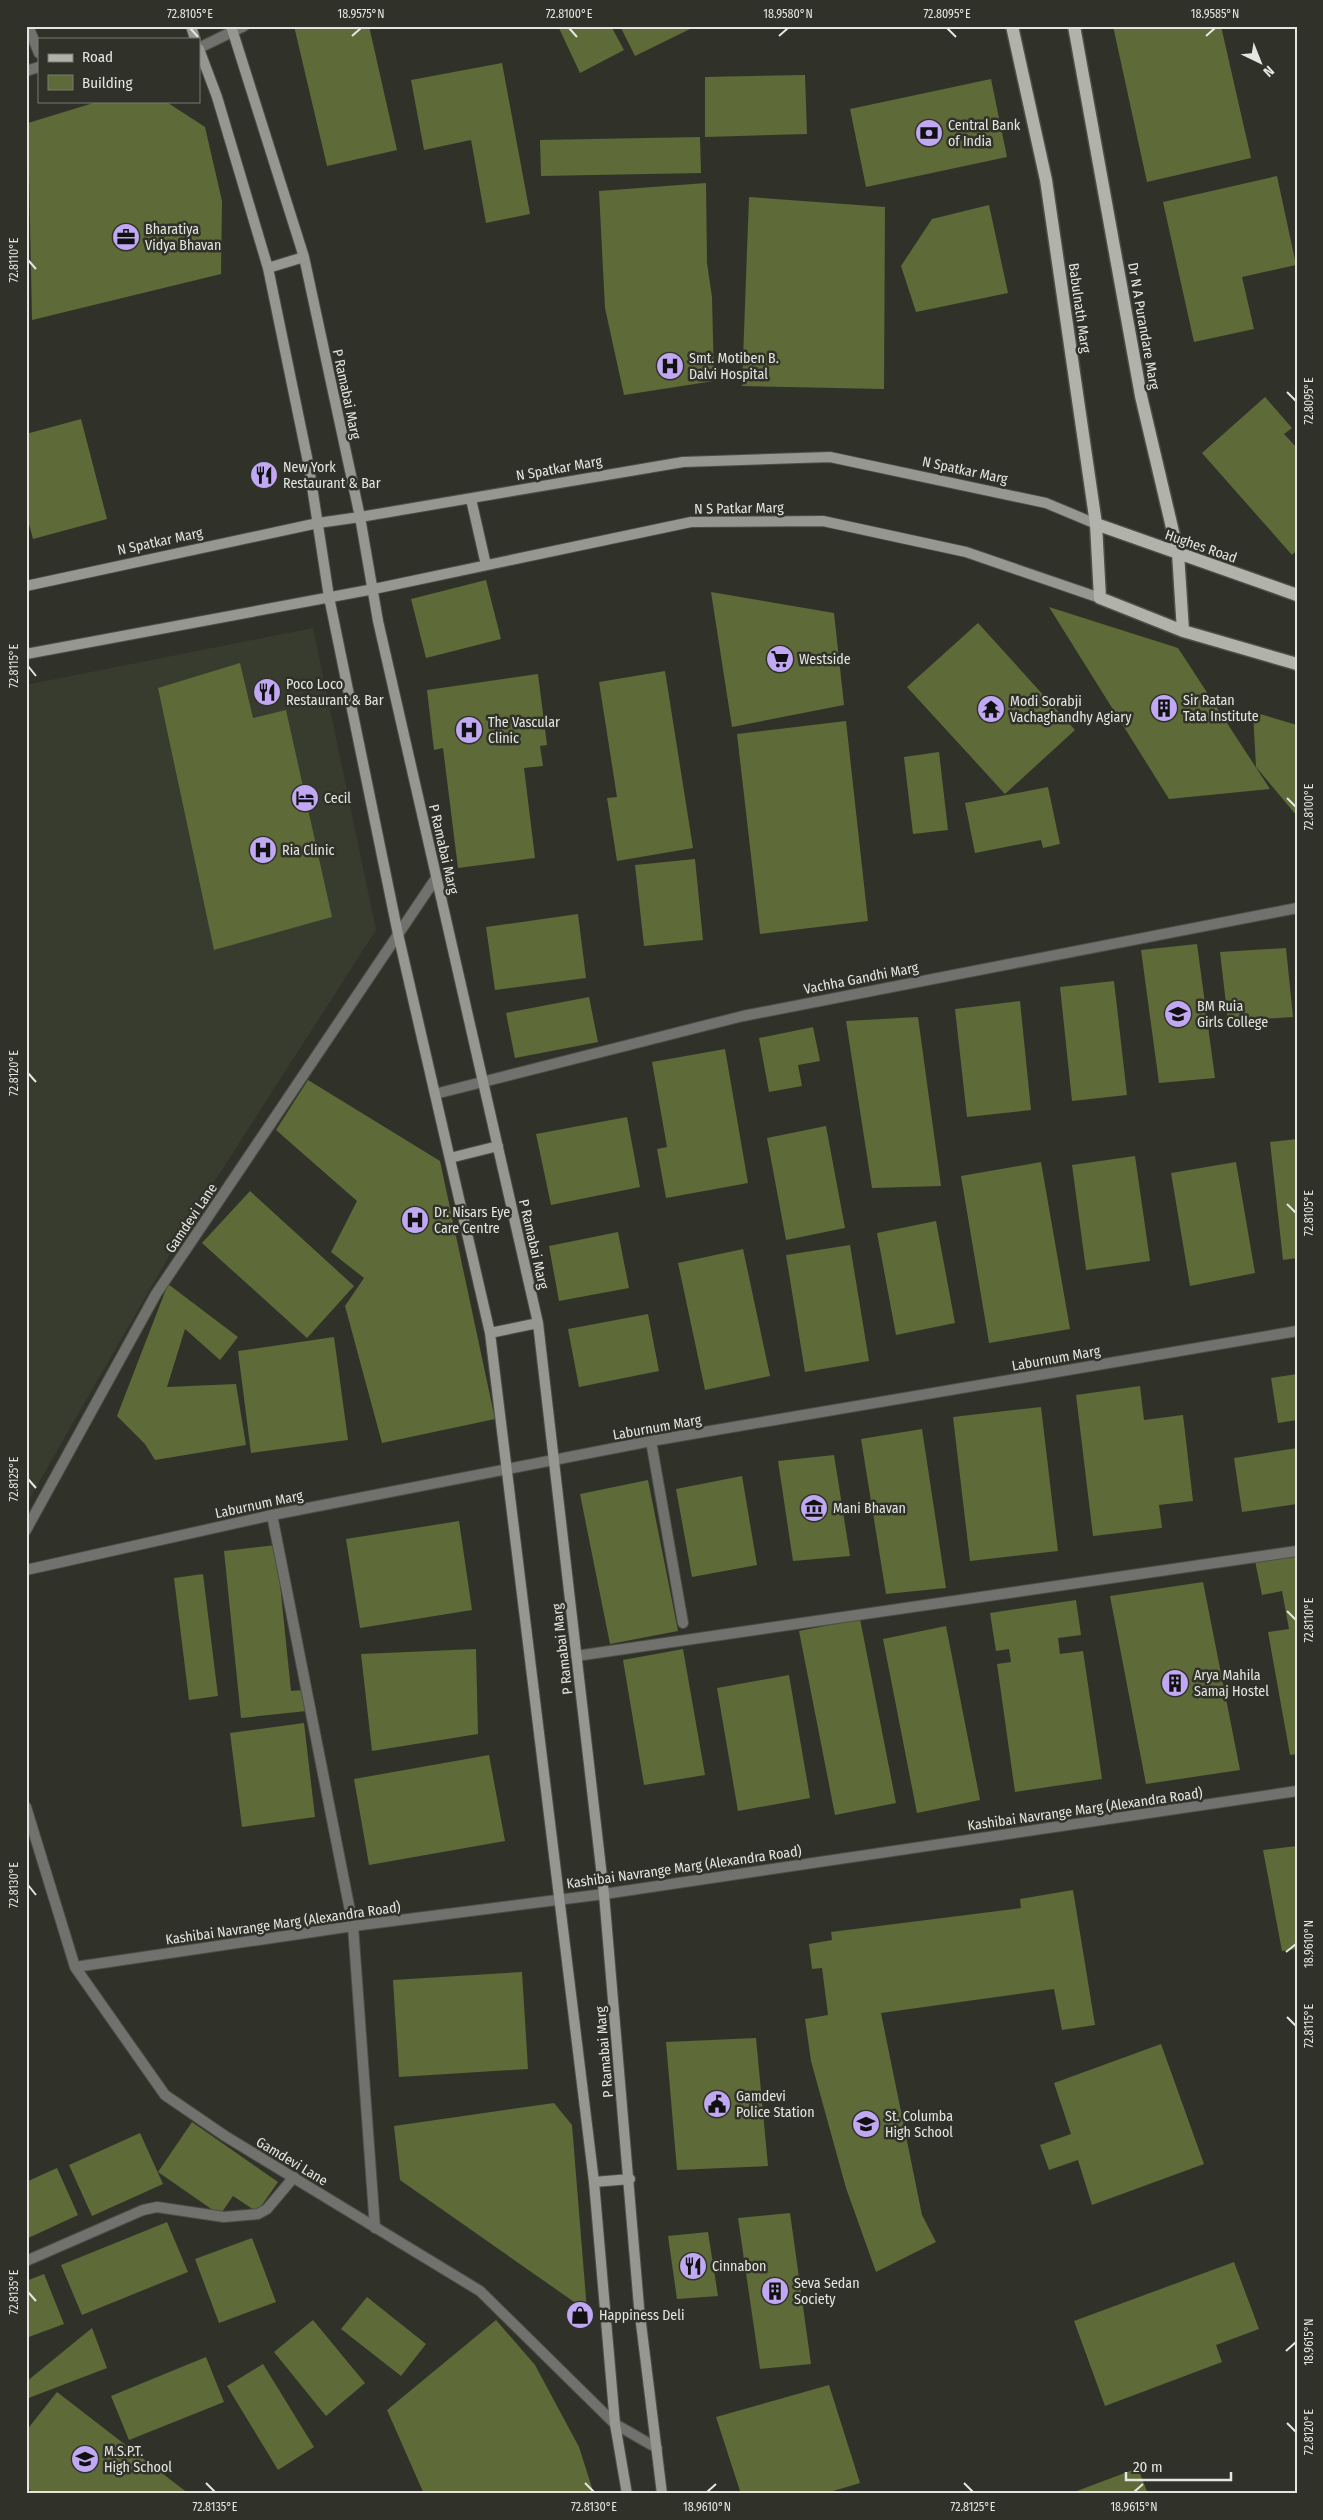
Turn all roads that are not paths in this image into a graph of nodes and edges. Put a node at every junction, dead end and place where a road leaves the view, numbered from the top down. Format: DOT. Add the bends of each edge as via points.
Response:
graph roads {
  1 [pos="28,26"];
  2 [pos="191,26"];
  3 [pos="244,26"];
  4 [pos="1012,26"];
  5 [pos="1074,26"];
  6 [pos="232,30"];
  7 [pos="195,38"];
  8 [pos="200,48"];
  9 [pos="38,51"];
  10 [pos="200,52"];
  11 [pos="38,67"];
  12 [pos="26,71"];
  13 [pos="304,257"];
  14 [pos="268,268"];
  15 [pos="471,499"];
  16 [pos="360,517"];
  17 [pos="318,522"];
  18 [pos="1096,524"];
  19 [pos="1178,554"];
  20 [pos="486,565"];
  21 [pos="26,586"];
  22 [pos="374,589"];
  23 [pos="1297,596"];
  24 [pos="330,597"];
  25 [pos="1100,598"];
  26 [pos="1183,631"];
  27 [pos="26,654"];
  28 [pos="1297,664"];
  29 [pos="436,878"];
  30 [pos="1297,908"];
  31 [pos="398,934"];
  32 [pos="483,1080"];
  33 [pos="435,1094"];
  34 [pos="498,1146"];
  35 [pos="450,1158"];
  36 [pos="538,1323"];
  37 [pos="1297,1331"];
  38 [pos="490,1333"];
  39 [pos="651,1441"];
  40 [pos="553,1461"];
  41 [pos="507,1470"];
  42 [pos="272,1515"];
  43 [pos="26,1530"];
  44 [pos="1297,1551"];
  45 [pos="26,1570"];
  46 [pos="683,1623"];
  47 [pos="576,1656"];
  48 [pos="1297,1791"];
  49 [pos="26,1807"];
  50 [pos="604,1894"];
  51 [pos="558,1899"];
  52 [pos="353,1926"];
  53 [pos="75,1967"];
  54 [pos="294,2177"];
  55 [pos="630,2179"];
  56 [pos="594,2182"];
  57 [pos="375,2228"];
  58 [pos="26,2260"];
  59 [pos="615,2424"];
  60 [pos="657,2448"];
  61 [pos="627,2494"];
  62 [pos="662,2494"];
  1 -- 9 [label="street"];
  2 -- 7 [label="main road"];
  3 -- 6 [label="street"];
  4 -- 18 [label="main road, Babulnath Marg" via="1046,180"];
  5 -- 19 [label="main road, Dr N A Purandare Marg" via="1142,396"];
  6 -- 8 [label="street"];
  6 -- 13 [label="main road, P Ramabai Marg"];
  10 -- 14 [label="main road, P Ramabai Marg" via="217,97"];
  11 -- 12 [label="street"];
  13 -- 14 [label="main road"];
  13 -- 16 [label="main road, P Ramabai Marg"];
  14 -- 17 [label="main road, P Ramabai Marg"];
  15 -- 16 [label="main road, N Spatkar Marg"];
  15 -- 18 [label="main road, N Spatkar Marg" via="683,462 830,457 1046,503"];
  15 -- 20 [label="main road"];
  16 -- 17 [label="main road, N Spatkar Marg"];
  16 -- 22 [label="main road, P Ramabai Marg"];
  17 -- 21 [label="main road, N Spatkar Marg"];
  17 -- 24 [label="main road, P Ramabai Marg"];
  18 -- 19 [label="main road, Hughes Road"];
  18 -- 25 [label="main road, Babulnath Marg"];
  19 -- 23 [label="main road, Hughes Road"];
  19 -- 26 [label="main road, Dr N A Purandare Marg"];
  20 -- 22 [label="main road, N S Patkar Marg"];
  20 -- 25 [label="main road, N S Patkar Marg" via="691,522 822,521 966,552"];
  22 -- 24 [label="main road"];
  22 -- 29 [label="main road, P Ramabai Marg" via="378,621"];
  24 -- 27 [label="main road"];
  24 -- 31 [label="main road, P Ramabai Marg"];
  25 -- 26 [label="main road"];
  26 -- 28 [label="main road"];
  29 -- 31 [label="street, Gamdevi Lane"];
  29 -- 32 [label="main road, P Ramabai Marg"];
  30 -- 32 [label="street, Vachha Gandhi Marg" via="743,1016"];
  31 -- 33 [label="main road, P Ramabai Marg"];
  31 -- 43 [label="street, Gamdevi Lane" via="156,1294"];
  32 -- 33 [label="street, Vachha Gandhi Marg"];
  32 -- 34 [label="main road, P Ramabai Marg"];
  33 -- 35 [label="main road, P Ramabai Marg"];
  34 -- 35 [label="main road"];
  34 -- 36 [label="main road, P Ramabai Marg"];
  35 -- 38 [label="main road, P Ramabai Marg"];
  36 -- 38 [label="main road"];
  36 -- 40 [label="main road, P Ramabai Marg"];
  37 -- 39 [label="street, Laburnum Marg"];
  38 -- 41 [label="main road, P Ramabai Marg"];
  39 -- 40 [label="street, Laburnum Marg"];
  39 -- 46 [label="street"];
  40 -- 41 [label="street, Laburnum Marg"];
  40 -- 47 [label="main road, P Ramabai Marg"];
  41 -- 42 [label="street, Laburnum Marg"];
  41 -- 51 [label="main road, P Ramabai Marg"];
  42 -- 45 [label="street, Laburnum Marg"];
  42 -- 52 [label="street"];
  44 -- 47 [label="street"];
  47 -- 50 [label="main road, P Ramabai Marg"];
  48 -- 50 [label="street, Kashibai Navrange Marg (Alexandra Road)"];
  49 -- 53 [label="street, Gamdevi Lane"];
  50 -- 51 [label="street, Kashibai Navrange Marg (Alexandra Road)"];
  50 -- 55 [label="main road, P Ramabai Marg"];
  51 -- 52 [label="street, Kashibai Navrange Marg (Alexandra Road)"];
  51 -- 56 [label="main road, P Ramabai Marg"];
  52 -- 53 [label="street, Kashibai Navrange Marg (Alexandra Road)"];
  52 -- 57 [label="street"];
  53 -- 54 [label="street, Gamdevi Lane" via="165,2095"];
  54 -- 57 [label="street, Gamdevi Lane"];
  54 -- 58 [label="street" via="267,2209 258,2214 224,2217 158,2207 143,2210"];
  55 -- 56 [label="main road"];
  55 -- 60 [label="main road, P Ramabai Marg" via="639,2307"];
  56 -- 59 [label="main road, P Ramabai Marg"];
  57 -- 59 [label="street, Gamdevi Lane" via="480,2291"];
  59 -- 60 [label="street, Gamdevi Lane"];
  59 -- 61 [label="main road, P Ramabai Marg"];
  60 -- 62 [label="main road, P Ramabai Marg"];
}
